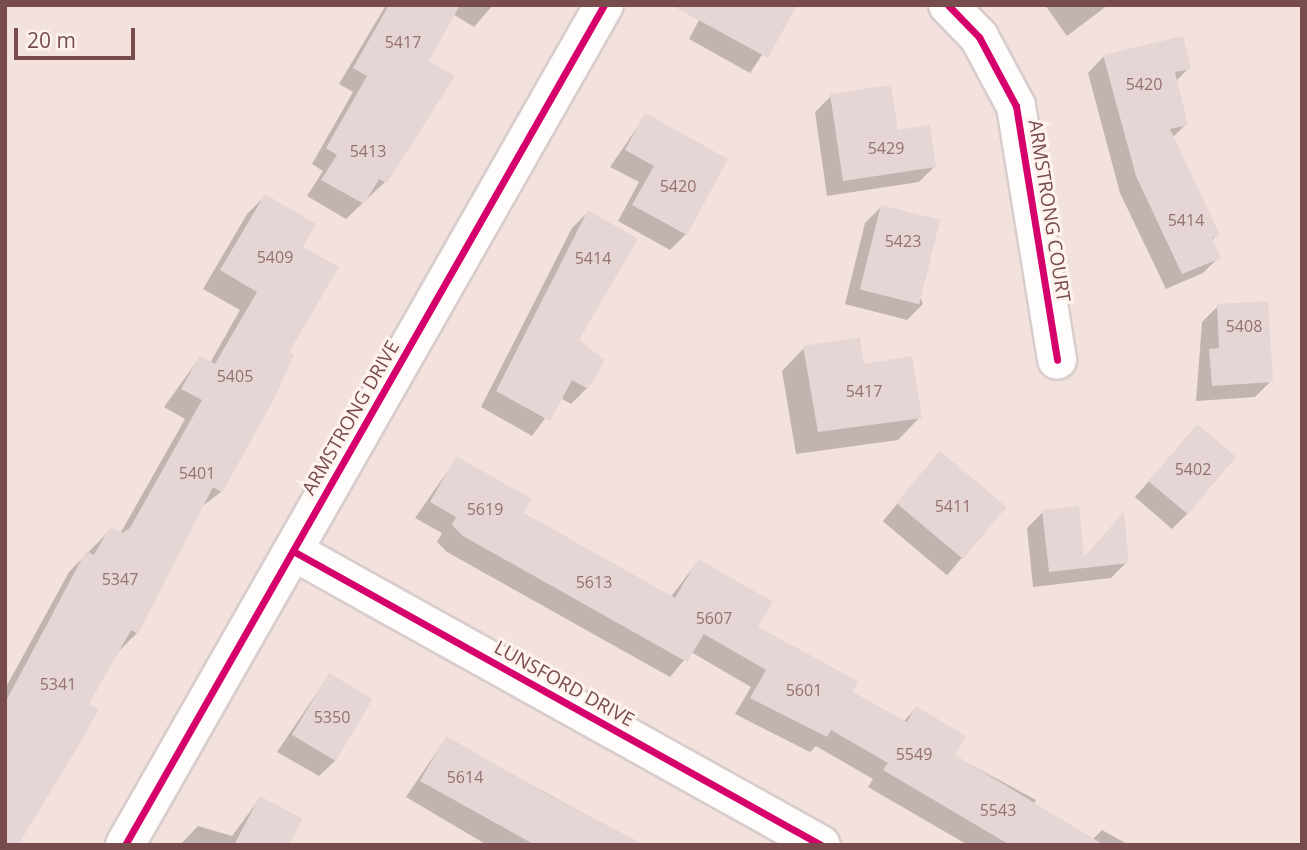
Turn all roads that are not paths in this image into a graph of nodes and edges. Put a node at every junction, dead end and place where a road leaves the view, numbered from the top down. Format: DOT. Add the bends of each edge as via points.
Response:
graph roads {
  1 [pos="604,5"];
  2 [pos="948,5"];
  3 [pos="1057,360"];
  4 [pos="293,551"];
  5 [pos="125,845"];
  6 [pos="821,845"];
  1 -- 4 [label="street, ARMSTRONG DRIVE"];
  2 -- 3 [label="street, ARMSTRONG COURT" via="979,37 1016,106"];
  4 -- 5 [label="street, ARMSTRONG DRIVE"];
  4 -- 6 [label="street, LUNSFORD DRIVE"];
}
